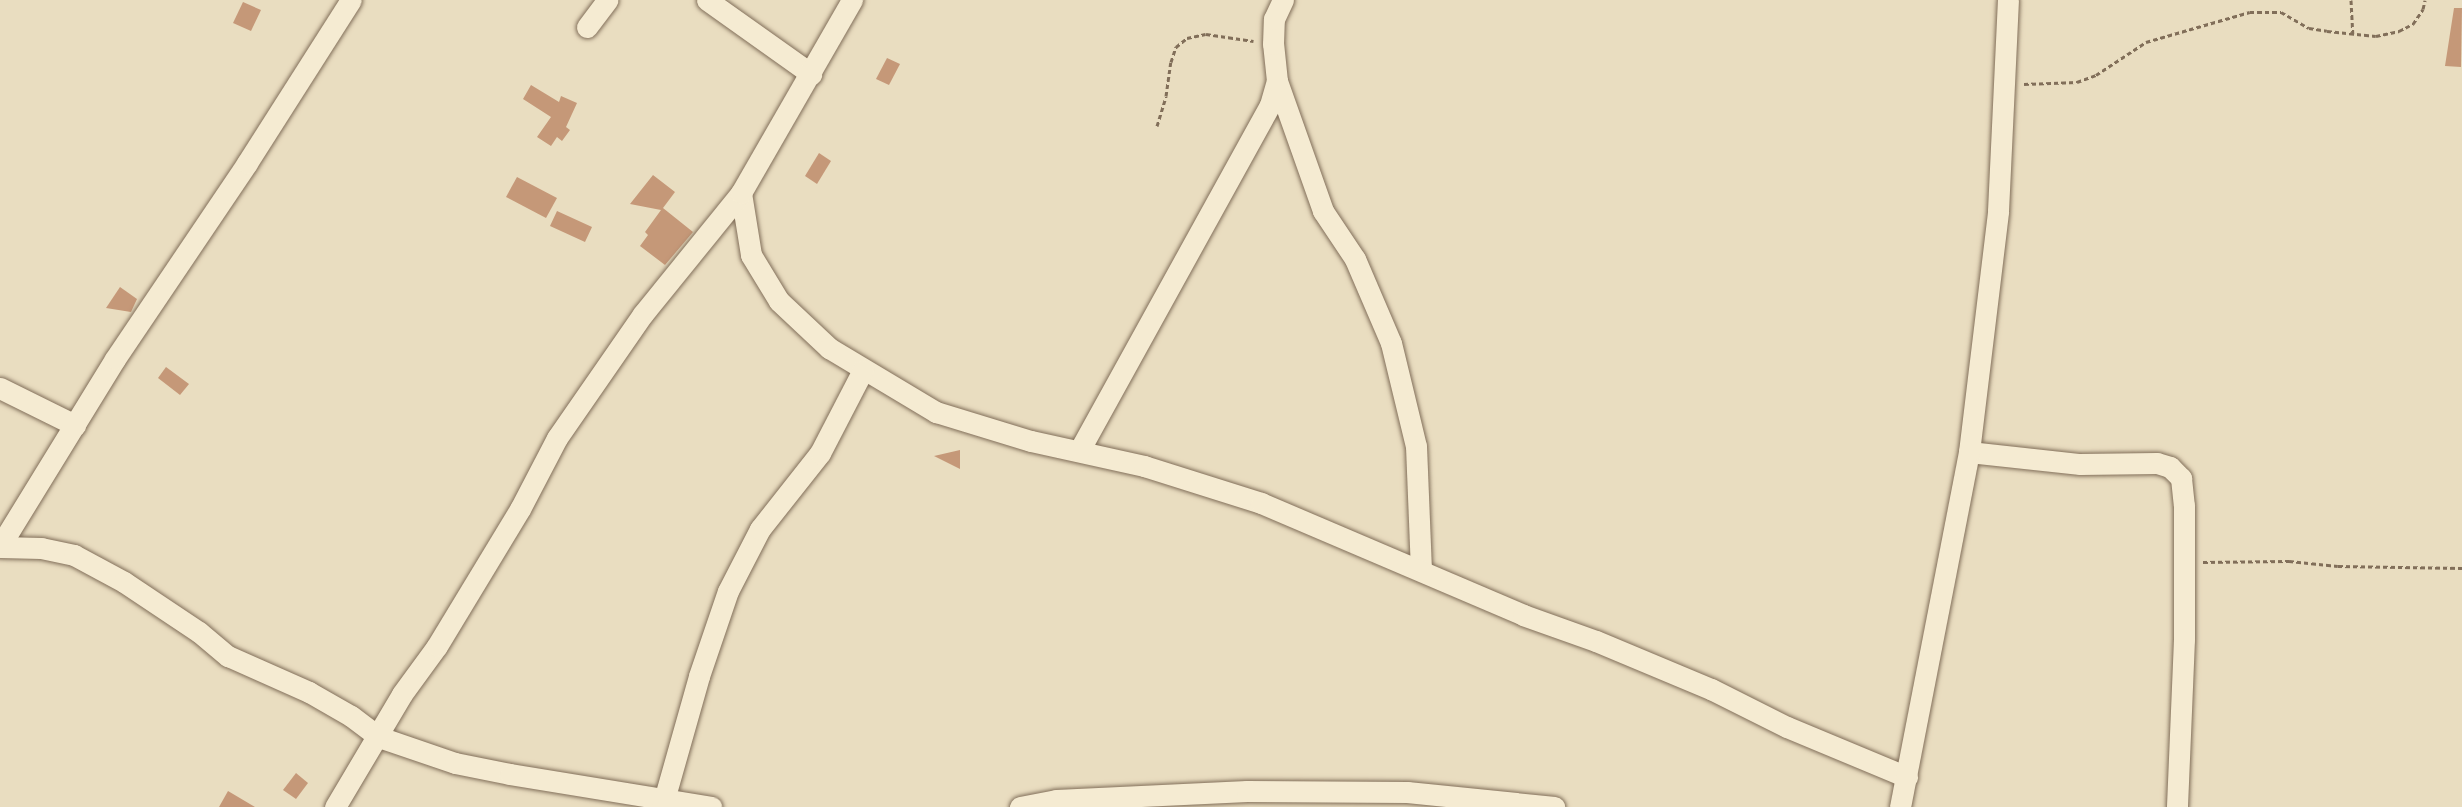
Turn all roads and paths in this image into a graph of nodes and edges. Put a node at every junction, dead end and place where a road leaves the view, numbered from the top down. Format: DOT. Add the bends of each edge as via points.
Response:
graph roads {
  1 [pos="351,0"];
  2 [pos="607,0"];
  3 [pos="707,0"];
  4 [pos="852,0"];
  5 [pos="1283,0"];
  6 [pos="2008,0"];
  7 [pos="2351,0"];
  8 [pos="2425,0"];
  9 [pos="587,27"];
  10 [pos="2353,34"];
  11 [pos="1273,44"];
  12 [pos="811,74"];
  13 [pos="1277,81"];
  14 [pos="2005,82"];
  15 [pos="1156,126"];
  16 [pos="741,193"];
  17 [pos="863,370"];
  18 [pos="0,388"];
  19 [pos="75,425"];
  20 [pos="1079,451"];
  21 [pos="1969,452"];
  22 [pos="0,546"];
  23 [pos="2184,562"];
  24 [pos="2462,568"];
  25 [pos="1421,569"];
  26 [pos="379,737"];
  27 [pos="1907,777"];
  28 [pos="663,803"];
  29 [pos="335,807"];
  30 [pos="711,807"];
  31 [pos="1020,807"];
  32 [pos="1554,807"];
  33 [pos="1900,807"];
  34 [pos="2177,807"];
  1 -- 19 [label="street"];
  2 -- 9 [label="street"];
  3 -- 12 [label="street"];
  4 -- 12 [label="street"];
  5 -- 11 [label="street" via="1274,19"];
  6 -- 14 [label="street"];
  7 -- 10 [label="path"];
  8 -- 10 [label="path" via="2413,24 2399,32"];
  10 -- 14 [label="path" via="2309,28 2281,12 2250,12 2146,42 2096,75 2076,82"];
  11 -- 13 [label="street"];
  11 -- 15 [label="path" via="1206,34 1187,38 1173,55"];
  12 -- 16 [label="street"];
  13 -- 20 [label="street" via="1270,105"];
  13 -- 25 [label="street" via="1323,211 1355,259 1391,343 1416,446"];
  14 -- 21 [label="street" via="1998,210"];
  16 -- 17 [label="street" via="751,255 778,301 829,348"];
  16 -- 26 [label="street" via="644,314 557,438 519,509"];
  17 -- 20 [label="street" via="936,412"];
  17 -- 28 [label="street" via="820,453 760,529 728,591"];
  18 -- 19 [label="street"];
  19 -- 22 [label="street"];
  20 -- 25 [label="street" via="1144,466 1261,503"];
  21 -- 23 [label="street" via="2080,464 2170,466 2181,478"];
  21 -- 27 [label="street"];
  22 -- 26 [label="street" via="74,555 124,582 228,656 309,692"];
  23 -- 24 [label="path" via="2289,561 2338,566"];
  23 -- 34 [label="street"];
  25 -- 27 [label="street" via="1523,615 1711,689 1787,727"];
  26 -- 28 [label="street" via="456,763"];
  26 -- 29 [label="street"];
  27 -- 33 [label="street"];
  28 -- 30 [label="street"];
  31 -- 32 [label="street" via="1056,800 1247,791 1407,792"];
}
